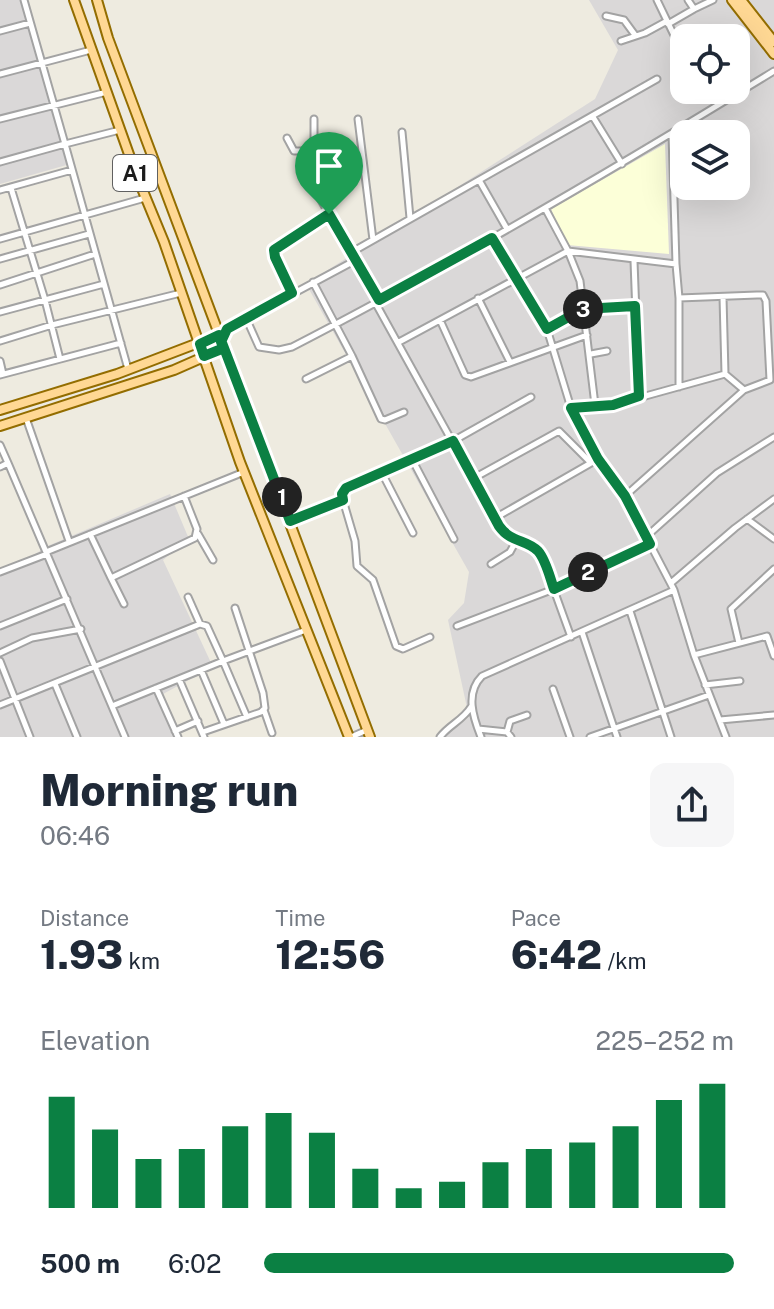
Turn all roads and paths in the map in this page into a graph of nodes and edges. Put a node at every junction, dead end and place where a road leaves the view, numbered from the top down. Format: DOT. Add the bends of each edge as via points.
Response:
graph roads {
  1 [pos="24,0"];
  2 [pos="74,0"];
  3 [pos="97,0"];
  4 [pos="657,0"];
  5 [pos="688,0"];
  6 [pos="713,0"];
  7 [pos="732,0"];
  8 [pos="741,0"];
  9 [pos="694,9"];
  10 [pos="606,16"];
  11 [pos="668,22"];
  12 [pos="30,23"];
  13 [pos="670,26"];
  14 [pos="0,31"];
  15 [pos="635,35"];
  16 [pos="621,41"];
  17 [pos="774,42"];
  18 [pos="91,50"];
  19 [pos="774,54"];
  20 [pos="42,62"];
  21 [pos="774,71"];
  22 [pos="0,74"];
  23 [pos="657,79"];
  24 [pos="750,85"];
  25 [pos="107,92"];
  26 [pos="53,104"];
  27 [pos="718,104"];
  28 [pos="593,117"];
  29 [pos="0,119"];
  30 [pos="314,119"];
  31 [pos="358,119"];
  32 [pos="694,120"];
  33 [pos="120,130"];
  34 [pos="402,132"];
  35 [pos="670,135"];
  36 [pos="287,138"];
  37 [pos="65,144"];
  38 [pos="314,151"];
  39 [pos="0,162"];
  40 [pos="622,164"];
  41 [pos="72,170"];
  42 [pos="479,180"];
  43 [pos="11,188"];
  44 [pos="0,190"];
  45 [pos="145,198"];
  46 [pos="674,200"];
  47 [pos="545,208"];
  48 [pos="329,214"];
  49 [pos="85,216"];
  50 [pos="411,219"];
  51 [pos="507,229"];
  52 [pos="25,233"];
  53 [pos="89,234"];
  54 [pos="492,238"];
  55 [pos="0,239"];
  56 [pos="373,240"];
  57 [pos="29,251"];
  58 [pos="568,251"];
  59 [pos="352,252"];
  60 [pos="95,254"];
  61 [pos="0,259"];
  62 [pos="356,260"];
  63 [pos="634,261"];
  64 [pos="676,264"];
  65 [pos="37,274"];
  66 [pos="515,278"];
  67 [pos="313,282"];
  68 [pos="104,284"];
  69 [pos="0,285"];
  70 [pos="181,293"];
  71 [pos="292,293"];
  72 [pos="723,297"];
  73 [pos="478,298"];
  74 [pos="679,298"];
  75 [pos="45,300"];
  76 [pos="377,301"];
  77 [pos="635,306"];
  78 [pos="583,309"];
  79 [pos="0,312"];
  80 [pos="112,312"];
  81 [pos="246,318"];
  82 [pos="440,320"];
  83 [pos="336,324"];
  84 [pos="52,325"];
  85 [pos="547,329"];
  86 [pos="587,335"];
  87 [pos="0,341"];
  88 [pos="221,342"];
  89 [pos="399,342"];
  90 [pos="121,343"];
  91 [pos="200,344"];
  92 [pos="552,347"];
  93 [pos="607,351"];
  94 [pos="591,354"];
  95 [pos="204,356"];
  96 [pos="352,356"];
  97 [pos="60,359"];
  98 [pos="0,361"];
  99 [pos="510,362"];
  100 [pos="129,370"];
  101 [pos="2,374"];
  102 [pos="725,374"];
  103 [pos="306,379"];
  104 [pos="772,380"];
  105 [pos="679,388"];
  106 [pos="744,390"];
  107 [pos="639,396"];
  108 [pos="531,397"];
  109 [pos="595,405"];
  110 [pos="571,408"];
  111 [pos="0,410"];
  112 [pos="404,412"];
  113 [pos="26,418"];
  114 [pos="0,426"];
  115 [pos="774,437"];
  116 [pos="453,441"];
  117 [pos="0,445"];
  118 [pos="598,459"];
  119 [pos="413,461"];
  120 [pos="8,463"];
  121 [pos="591,463"];
  122 [pos="0,467"];
  123 [pos="244,472"];
  124 [pos="382,473"];
  125 [pos="474,478"];
  126 [pos="184,496"];
  127 [pos="625,496"];
  128 [pos="774,499"];
  129 [pos="343,500"];
  130 [pos="495,518"];
  131 [pos="747,519"];
  132 [pos="290,521"];
  133 [pos="413,533"];
  134 [pos="90,534"];
  135 [pos="198,534"];
  136 [pos="647,536"];
  137 [pos="454,539"];
  138 [pos="774,539"];
  139 [pos="69,541"];
  140 [pos="516,541"];
  141 [pos="650,544"];
  142 [pos="47,553"];
  143 [pos="213,560"];
  144 [pos="491,564"];
  145 [pos="774,569"];
  146 [pos="0,572"];
  147 [pos="111,578"];
  148 [pos="671,583"];
  149 [pos="554,589"];
  150 [pos="674,590"];
  151 [pos="188,597"];
  152 [pos="67,599"];
  153 [pos="124,604"];
  154 [pos="235,608"];
  155 [pos="630,611"];
  156 [pos="200,624"];
  157 [pos="0,626"];
  158 [pos="457,626"];
  159 [pos="81,629"];
  160 [pos="306,630"];
  161 [pos="582,632"];
  162 [pos="771,635"];
  163 [pos="430,637"];
  164 [pos="571,637"];
  165 [pos="739,643"];
  166 [pos="249,651"];
  167 [pos="0,653"];
  168 [pos="694,655"];
  169 [pos="774,656"];
  170 [pos="0,661"];
  171 [pos="223,661"];
  172 [pos="96,667"];
  173 [pos="201,670"];
  174 [pos="179,679"];
  175 [pos="740,681"];
  176 [pos="55,684"];
  177 [pos="705,685"];
  178 [pos="156,688"];
  179 [pos="553,689"];
  180 [pos="709,695"];
  181 [pos="15,699"];
  182 [pos="0,705"];
  183 [pos="112,706"];
  184 [pos="472,706"];
  185 [pos="264,710"];
  186 [pos="664,710"];
  187 [pos="527,715"];
  188 [pos="774,715"];
  189 [pos="247,717"];
  190 [pos="720,720"];
  191 [pos="198,721"];
  192 [pos="224,724"];
  193 [pos="615,728"];
  194 [pos="478,729"];
  195 [pos="490,731"];
  196 [pos="272,733"];
  197 [pos="176,734"];
  198 [pos="204,734"];
  199 [pos="368,734"];
  200 [pos="509,735"];
  201 [pos="30,737"];
  202 [pos="77,737"];
  203 [pos="125,737"];
  204 [pos="350,737"];
  205 [pos="440,737"];
  206 [pos="484,737"];
  207 [pos="570,737"];
  208 [pos="590,737"];
  209 [pos="617,737"];
  210 [pos="671,737"];
  211 [pos="726,737"];
  1 -- 12 [label="street"];
  2 -- 18 [label="main road, A1"];
  3 -- 88 [label="main road, A1"];
  4 -- 11 [label="street"];
  5 -- 9 [label="street"];
  6 -- 9 [label="street"];
  7 -- 19 [label="main road"];
  8 -- 17 [label="main road"];
  9 -- 11 [label="street"];
  10 -- 15 [label="street" via="624,20"];
  11 -- 13 [label="street"];
  11 -- 15 [label="street"];
  12 -- 14 [label="street"];
  12 -- 20 [label="street"];
  15 -- 16 [label="street"];
  18 -- 20 [label="street"];
  18 -- 25 [label="main road, A1"];
  20 -- 22 [label="street"];
  20 -- 26 [label="street"];
  21 -- 24 [label="street"];
  23 -- 28 [label="street"];
  25 -- 26 [label="street"];
  25 -- 33 [label="main road, A1"];
  26 -- 29 [label="street"];
  26 -- 37 [label="street"];
  27 -- 32 [label="street"];
  28 -- 40 [label="street"];
  28 -- 42 [label="street"];
  30 -- 38 [label="street"];
  31 -- 56 [label="street"];
  33 -- 37 [label="street"];
  33 -- 45 [label="main road, A1"];
  34 -- 50 [label="street"];
  35 -- 40 [label="street"];
  36 -- 38 [label="street" via="294,151"];
  37 -- 39 [label="street"];
  37 -- 41 [label="street"];
  38 -- 48 [label="street" via="318,195"];
  40 -- 47 [label="street"];
  41 -- 43 [label="street"];
  41 -- 49 [label="street"];
  42 -- 50 [label="street"];
  42 -- 51 [label="street"];
  43 -- 44 [label="street"];
  43 -- 52 [label="street"];
  45 -- 49 [label="street"];
  45 -- 70 [label="main road, A1"];
  46 -- 64 [label="street"];
  47 -- 51 [label="street"];
  47 -- 58 [label="street"];
  48 -- 59 [label="street"];
  48 -- 71 [label="street" via="274,250"];
  49 -- 52 [label="street"];
  49 -- 53 [label="street"];
  50 -- 56 [label="street"];
  51 -- 54 [label="street"];
  52 -- 55 [label="street"];
  52 -- 57 [label="street"];
  53 -- 57 [label="street"];
  53 -- 60 [label="street"];
  54 -- 66 [label="street"];
  54 -- 76 [label="street"];
  56 -- 59 [label="street"];
  57 -- 61 [label="street"];
  57 -- 65 [label="street"];
  58 -- 63 [label="street"];
  58 -- 66 [label="street"];
  58 -- 78 [label="street" via="580,281"];
  59 -- 62 [label="street"];
  60 -- 65 [label="street"];
  60 -- 68 [label="street"];
  62 -- 67 [label="street"];
  62 -- 76 [label="street"];
  63 -- 64 [label="street"];
  63 -- 77 [label="street"];
  64 -- 74 [label="street"];
  65 -- 69 [label="street"];
  65 -- 75 [label="street"];
  66 -- 73 [label="street"];
  66 -- 85 [label="street"];
  67 -- 71 [label="street"];
  67 -- 83 [label="street"];
  68 -- 75 [label="street"];
  68 -- 80 [label="street"];
  70 -- 80 [label="street"];
  70 -- 91 [label="main road, A1"];
  71 -- 81 [label="street"];
  72 -- 74 [label="street"];
  72 -- 102 [label="street"];
  72 -- 104 [label="street" via="765,298"];
  73 -- 82 [label="street"];
  73 -- 99 [label="street"];
  74 -- 105 [label="street"];
  75 -- 79 [label="street"];
  75 -- 84 [label="street"];
  76 -- 83 [label="street"];
  76 -- 89 [label="street"];
  77 -- 78 [label="street"];
  77 -- 107 [label="street"];
  78 -- 85 [label="street"];
  78 -- 86 [label="street"];
  80 -- 84 [label="street"];
  80 -- 90 [label="street"];
  81 -- 83 [label="street" via="259,347 279,350"];
  81 -- 88 [label="street" via="227,329"];
  82 -- 89 [label="street"];
  82 -- 99 [label="street" via="467,377"];
  83 -- 96 [label="street"];
  84 -- 87 [label="street"];
  84 -- 97 [label="street"];
  85 -- 92 [label="street"];
  86 -- 92 [label="street"];
  86 -- 94 [label="street"];
  88 -- 91 [label="main road"];
  88 -- 95 [label="main road"];
  88 -- 132 [label="main road, A1"];
  89 -- 116 [label="street"];
  90 -- 97 [label="street"];
  90 -- 100 [label="street"];
  91 -- 95 [label="main road, A1"];
  91 -- 100 [label="main road"];
  92 -- 99 [label="street"];
  92 -- 110 [label="street"];
  93 -- 94 [label="street"];
  94 -- 109 [label="street"];
  95 -- 113 [label="main road"];
  95 -- 123 [label="main road, A1"];
  96 -- 103 [label="street"];
  96 -- 112 [label="street" via="381,419"];
  97 -- 101 [label="street"];
  98 -- 101 [label="street"];
  100 -- 111 [label="main road"];
  102 -- 105 [label="street"];
  102 -- 106 [label="street"];
  104 -- 106 [label="street"];
  105 -- 107 [label="street"];
  106 -- 127 [label="street"];
  107 -- 109 [label="street"];
  108 -- 116 [label="street"];
  109 -- 110 [label="street"];
  110 -- 118 [label="street"];
  113 -- 114 [label="main road"];
  113 -- 139 [label="street"];
  115 -- 136 [label="street" via="717,473"];
  116 -- 119 [label="street"];
  116 -- 125 [label="street"];
  117 -- 120 [label="street"];
  118 -- 121 [label="street"];
  118 -- 127 [label="street"];
  119 -- 124 [label="street"];
  119 -- 137 [label="street"];
  120 -- 122 [label="street"];
  120 -- 142 [label="street"];
  121 -- 125 [label="street" via="559,431"];
  121 -- 130 [label="street"];
  123 -- 126 [label="street"];
  123 -- 160 [label="main road, A1"];
  124 -- 129 [label="street" via="346,488"];
  124 -- 133 [label="street"];
  125 -- 130 [label="street"];
  126 -- 134 [label="street"];
  126 -- 135 [label="street"];
  127 -- 136 [label="street"];
  128 -- 131 [label="street"];
  129 -- 132 [label="street"];
  129 -- 163 [label="street" via="357,566 373,580 396,646 403,649"];
  130 -- 140 [label="street" via="506,536"];
  131 -- 138 [label="street"];
  131 -- 148 [label="street"];
  132 -- 199 [label="main road, A1"];
  134 -- 139 [label="street"];
  134 -- 147 [label="street"];
  135 -- 143 [label="street"];
  135 -- 147 [label="street"];
  136 -- 141 [label="street"];
  139 -- 142 [label="street"];
  140 -- 144 [label="street" via="510,552"];
  140 -- 149 [label="street" via="541,554"];
  141 -- 148 [label="street"];
  141 -- 149 [label="street"];
  142 -- 146 [label="street"];
  142 -- 152 [label="street"];
  145 -- 165 [label="street" via="731,609"];
  147 -- 153 [label="street"];
  148 -- 150 [label="street"];
  149 -- 158 [label="street"];
  149 -- 164 [label="street"];
  150 -- 155 [label="street"];
  150 -- 168 [label="street"];
  151 -- 156 [label="street"];
  152 -- 157 [label="street"];
  152 -- 159 [label="street"];
  154 -- 166 [label="street"];
  155 -- 161 [label="street"];
  155 -- 186 [label="street"];
  156 -- 171 [label="street" via="207,626"];
  156 -- 172 [label="street"];
  159 -- 167 [label="street" via="32,638"];
  159 -- 172 [label="street"];
  160 -- 166 [label="street"];
  160 -- 204 [label="main road, A1"];
  161 -- 164 [label="street"];
  161 -- 193 [label="street"];
  162 -- 165 [label="street"];
  162 -- 169 [label="street"];
  164 -- 184 [label="street" via="482,676 472,690"];
  165 -- 168 [label="street"];
  166 -- 171 [label="street"];
  166 -- 185 [label="street"];
  168 -- 177 [label="street"];
  170 -- 181 [label="street"];
  171 -- 173 [label="street"];
  171 -- 189 [label="street"];
  172 -- 176 [label="street"];
  172 -- 183 [label="street"];
  173 -- 174 [label="street"];
  173 -- 192 [label="street"];
  174 -- 178 [label="street"];
  174 -- 191 [label="street"];
  175 -- 177 [label="street"];
  176 -- 181 [label="street"];
  176 -- 202 [label="street"];
  177 -- 180 [label="street"];
  178 -- 183 [label="street"];
  178 -- 197 [label="street"];
  179 -- 207 [label="street"];
  180 -- 186 [label="street"];
  180 -- 190 [label="street"];
  181 -- 182 [label="street"];
  181 -- 201 [label="street"];
  183 -- 203 [label="street"];
  184 -- 194 [label="street"];
  184 -- 205 [label="street"];
  185 -- 189 [label="street"];
  185 -- 196 [label="street"];
  186 -- 193 [label="street"];
  186 -- 210 [label="street"];
  187 -- 200 [label="street" via="510,721"];
  188 -- 190 [label="street"];
  189 -- 192 [label="street"];
  190 -- 211 [label="street"];
  191 -- 197 [label="street"];
  191 -- 198 [label="street"];
  192 -- 198 [label="street"];
  193 -- 208 [label="street"];
  193 -- 209 [label="street"];
  194 -- 195 [label="street"];
  194 -- 206 [label="street"];
  195 -- 200 [label="street"];
  195 -- 206 [label="street"];
  199 -- 204 [label="street"];
}
